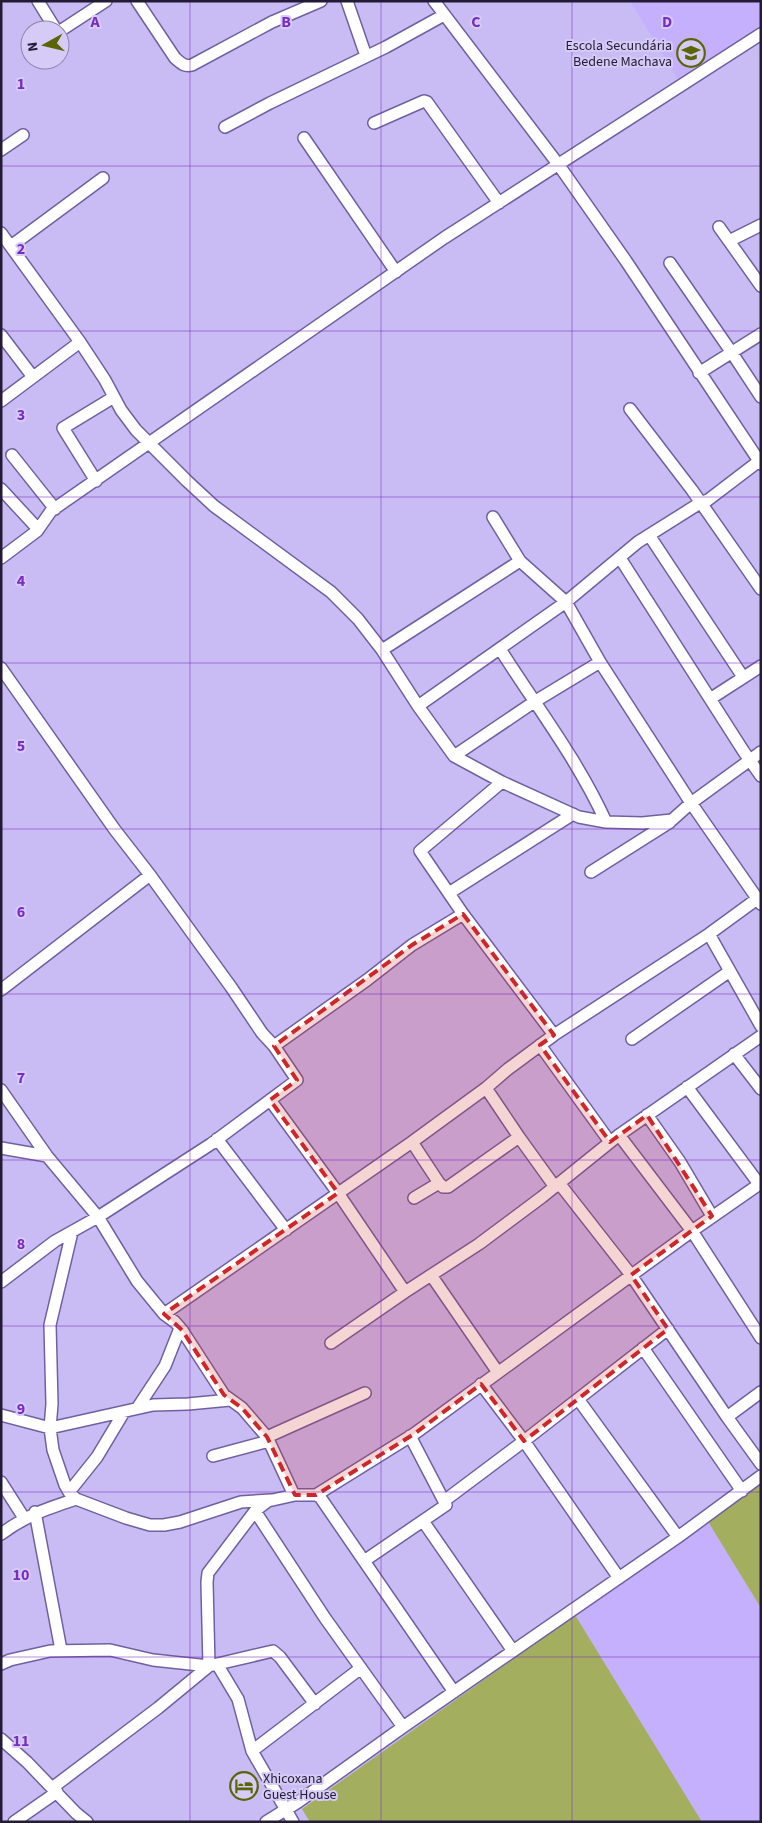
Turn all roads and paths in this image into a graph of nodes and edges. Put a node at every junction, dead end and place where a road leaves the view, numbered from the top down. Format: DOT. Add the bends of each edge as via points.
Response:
graph roads {
  1 [pos="38,1"];
  2 [pos="106,1"];
  3 [pos="138,1"];
  4 [pos="321,1"];
  5 [pos="346,1"];
  6 [pos="434,1"];
  7 [pos="444,15"];
  8 [pos="50,20"];
  9 [pos="70,24"];
  10 [pos="761,34"];
  11 [pos="366,56"];
  12 [pos="374,123"];
  13 [pos="225,127"];
  14 [pos="24,135"];
  15 [pos="304,138"];
  16 [pos="1,150"];
  17 [pos="558,164"];
  18 [pos="102,178"];
  19 [pos="499,203"];
  20 [pos="761,225"];
  21 [pos="719,227"];
  22 [pos="1,233"];
  23 [pos="728,240"];
  24 [pos="10,246"];
  25 [pos="670,263"];
  26 [pos="396,272"];
  27 [pos="761,286"];
  28 [pos="761,334"];
  29 [pos="1,335"];
  30 [pos="80,342"];
  31 [pos="732,353"];
  32 [pos="699,373"];
  33 [pos="33,377"];
  34 [pos="114,397"];
  35 [pos="761,397"];
  36 [pos="1,401"];
  37 [pos="630,410"];
  38 [pos="149,444"];
  39 [pos="12,455"];
  40 [pos="760,463"];
  41 [pos="96,481"];
  42 [pos="1,489"];
  43 [pos="700,503"];
  44 [pos="55,509"];
  45 [pos="493,517"];
  46 [pos="38,529"];
  47 [pos="649,535"];
  48 [pos="1,558"];
  49 [pos="620,558"];
  50 [pos="520,560"];
  51 [pos="761,589"];
  52 [pos="566,602"];
  53 [pos="500,649"];
  54 [pos="382,650"];
  55 [pos="600,662"];
  56 [pos="761,666"];
  57 [pos="1,668"];
  58 [pos="743,677"];
  59 [pos="710,699"];
  60 [pos="534,702"];
  61 [pos="418,706"];
  62 [pos="761,752"];
  63 [pos="454,756"];
  64 [pos="749,760"];
  65 [pos="761,776"];
  66 [pos="502,782"];
  67 [pos="691,803"];
  68 [pos="572,814"];
  69 [pos="672,820"];
  70 [pos="606,822"];
  71 [pos="591,872"];
  72 [pos="150,875"];
  73 [pos="449,893"];
  74 [pos="758,898"];
  75 [pos="463,914"];
  76 [pos="709,934"];
  77 [pos="730,971"];
  78 [pos="1,990"];
  79 [pos="761,1026"];
  80 [pos="554,1035"];
  81 [pos="761,1036"];
  82 [pos="632,1039"];
  83 [pos="540,1045"];
  84 [pos="274,1046"];
  85 [pos="734,1054"];
  86 [pos="687,1086"];
  87 [pos="486,1088"];
  88 [pos="761,1089"];
  89 [pos="1,1090"];
  90 [pos="270,1100"];
  91 [pos="647,1115"];
  92 [pos="519,1137"];
  93 [pos="217,1139"];
  94 [pos="615,1139"];
  95 [pos="412,1142"];
  96 [pos="1,1148"];
  97 [pos="48,1156"];
  98 [pos="439,1183"];
  99 [pos="760,1184"];
  100 [pos="557,1185"];
  101 [pos="338,1193"];
  102 [pos="414,1198"];
  103 [pos="712,1216"];
  104 [pos="98,1217"];
  105 [pos="286,1230"];
  106 [pos="692,1231"];
  107 [pos="72,1232"];
  108 [pos="431,1275"];
  109 [pos="631,1275"];
  110 [pos="1,1282"];
  111 [pos="405,1292"];
  112 [pos="164,1314"];
  113 [pos="180,1328"];
  114 [pos="668,1329"];
  115 [pos="761,1338"];
  116 [pos="331,1343"];
  117 [pos="643,1348"];
  118 [pos="497,1371"];
  119 [pos="481,1384"];
  120 [pos="761,1392"];
  121 [pos="365,1393"];
  122 [pos="578,1399"];
  123 [pos="230,1400"];
  124 [pos="138,1407"];
  125 [pos="124,1412"];
  126 [pos="1,1415"];
  127 [pos="727,1417"];
  128 [pos="50,1428"];
  129 [pos="410,1436"];
  130 [pos="268,1439"];
  131 [pos="524,1441"];
  132 [pos="213,1456"];
  133 [pos="761,1464"];
  134 [pos="761,1476"];
  135 [pos="1,1482"];
  136 [pos="742,1491"];
  137 [pos="316,1494"];
  138 [pos="72,1495"];
  139 [pos="295,1495"];
  140 [pos="271,1500"];
  141 [pos="444,1501"];
  142 [pos="254,1511"];
  143 [pos="36,1512"];
  144 [pos="24,1518"];
  145 [pos="423,1521"];
  146 [pos="1,1534"];
  147 [pos="678,1537"];
  148 [pos="364,1561"];
  149 [pos="619,1578"];
  150 [pos="61,1650"];
  151 [pos="513,1651"];
  152 [pos="1,1664"];
  153 [pos="213,1666"];
  154 [pos="361,1668"];
  155 [pos="454,1692"];
  156 [pos="315,1704"];
  157 [pos="402,1727"];
  158 [pos="1,1740"];
  159 [pos="252,1751"];
  160 [pos="54,1790"];
  161 [pos="286,1810"];
  162 [pos="14,1822"];
  163 [pos="87,1822"];
  164 [pos="266,1822"];
  165 [pos="293,1822"];
  1 -- 8 [label="street"];
  2 -- 9 [label="street"];
  3 -- 4 [label="street" via="176,58 186,66"];
  5 -- 11 [label="street"];
  6 -- 7 [label="street"];
  7 -- 11 [label="street"];
  7 -- 17 [label="street"];
  10 -- 17 [label="street"];
  11 -- 13 [label="street"];
  12 -- 19 [label="street" via="427,102"];
  14 -- 16 [label="street"];
  15 -- 26 [label="street"];
  17 -- 19 [label="street"];
  17 -- 32 [label="street"];
  18 -- 24 [label="street"];
  19 -- 26 [label="street"];
  20 -- 23 [label="street"];
  21 -- 23 [label="street"];
  22 -- 24 [label="street"];
  23 -- 27 [label="street"];
  24 -- 30 [label="street"];
  25 -- 31 [label="street"];
  26 -- 38 [label="street"];
  28 -- 31 [label="street"];
  29 -- 33 [label="street"];
  30 -- 33 [label="street"];
  30 -- 34 [label="street"];
  31 -- 32 [label="street"];
  31 -- 35 [label="street"];
  32 -- 40 [label="street"];
  33 -- 36 [label="street"];
  34 -- 38 [label="street"];
  34 -- 41 [label="street" via="63,428"];
  37 -- 43 [label="street"];
  38 -- 41 [label="street"];
  38 -- 54 [label="street" via="214,506 331,592"];
  39 -- 44 [label="street"];
  40 -- 43 [label="street"];
  41 -- 44 [label="street"];
  42 -- 46 [label="street"];
  43 -- 47 [label="street"];
  43 -- 51 [label="street"];
  44 -- 46 [label="street"];
  45 -- 50 [label="street"];
  46 -- 48 [label="street"];
  47 -- 49 [label="street"];
  47 -- 58 [label="street"];
  49 -- 52 [label="street"];
  49 -- 59 [label="street"];
  50 -- 52 [label="street"];
  50 -- 54 [label="street"];
  52 -- 53 [label="street"];
  52 -- 55 [label="street"];
  53 -- 60 [label="street"];
  53 -- 61 [label="street"];
  54 -- 61 [label="street"];
  55 -- 60 [label="street"];
  55 -- 67 [label="street"];
  56 -- 58 [label="street"];
  57 -- 72 [label="street"];
  58 -- 59 [label="street"];
  59 -- 64 [label="street"];
  60 -- 63 [label="street"];
  60 -- 70 [label="street" via="563,743"];
  61 -- 63 [label="street"];
  62 -- 64 [label="street"];
  63 -- 66 [label="street"];
  64 -- 65 [label="street"];
  64 -- 67 [label="street"];
  66 -- 68 [label="street"];
  66 -- 73 [label="street" via="420,851"];
  67 -- 69 [label="street"];
  67 -- 74 [label="street"];
  68 -- 70 [label="street"];
  68 -- 73 [label="street"];
  69 -- 70 [label="street"];
  69 -- 71 [label="street"];
  72 -- 78 [label="street"];
  72 -- 84 [label="street"];
  73 -- 75 [label="street"];
  74 -- 76 [label="street"];
  75 -- 80 [label="street"];
  75 -- 84 [label="street" via="412,945"];
  76 -- 77 [label="street"];
  76 -- 80 [label="street"];
  77 -- 79 [label="street"];
  77 -- 82 [label="street"];
  80 -- 83 [label="street"];
  81 -- 85 [label="street"];
  83 -- 87 [label="street"];
  83 -- 94 [label="street"];
  84 -- 90 [label="street" via="297,1080"];
  85 -- 86 [label="street"];
  85 -- 88 [label="street"];
  86 -- 91 [label="street"];
  86 -- 99 [label="street"];
  87 -- 92 [label="street"];
  87 -- 95 [label="street"];
  89 -- 97 [label="street"];
  90 -- 93 [label="street"];
  90 -- 101 [label="street"];
  91 -- 94 [label="street"];
  91 -- 103 [label="street"];
  92 -- 98 [label="street" via="448,1186 443,1187"];
  92 -- 100 [label="street"];
  93 -- 104 [label="street"];
  93 -- 105 [label="street"];
  94 -- 100 [label="street"];
  94 -- 106 [label="street"];
  95 -- 98 [label="street"];
  95 -- 101 [label="street"];
  96 -- 97 [label="street"];
  97 -- 104 [label="street"];
  98 -- 102 [label="street"];
  99 -- 103 [label="street"];
  100 -- 108 [label="street" via="479,1244"];
  100 -- 109 [label="street"];
  101 -- 105 [label="street"];
  101 -- 111 [label="street"];
  103 -- 106 [label="street"];
  104 -- 107 [label="street"];
  104 -- 112 [label="street" via="137,1281"];
  105 -- 112 [label="street"];
  106 -- 109 [label="street"];
  106 -- 115 [label="street"];
  107 -- 110 [label="street"];
  107 -- 128 [label="street" via="50,1326"];
  108 -- 111 [label="street"];
  108 -- 118 [label="street"];
  109 -- 114 [label="street"];
  109 -- 118 [label="street"];
  111 -- 116 [label="street"];
  112 -- 113 [label="street"];
  113 -- 123 [label="street"];
  113 -- 124 [label="street" via="165,1366"];
  114 -- 117 [label="street"];
  114 -- 127 [label="street"];
  117 -- 122 [label="street"];
  117 -- 136 [label="street"];
  118 -- 119 [label="street"];
  119 -- 129 [label="street"];
  119 -- 131 [label="street"];
  120 -- 127 [label="street"];
  121 -- 130 [label="street"];
  122 -- 131 [label="street"];
  122 -- 147 [label="street"];
  123 -- 124 [label="street"];
  123 -- 130 [label="street" via="242,1408"];
  124 -- 125 [label="street"];
  125 -- 128 [label="street"];
  125 -- 138 [label="street"];
  126 -- 128 [label="street"];
  127 -- 133 [label="street"];
  128 -- 138 [label="street" via="53,1450 65,1485"];
  129 -- 137 [label="street"];
  129 -- 141 [label="street"];
  130 -- 132 [label="street"];
  130 -- 139 [label="street"];
  131 -- 141 [label="street"];
  131 -- 149 [label="street"];
  134 -- 136 [label="street"];
  135 -- 144 [label="street"];
  136 -- 147 [label="street"];
  137 -- 139 [label="street"];
  137 -- 148 [label="street"];
  138 -- 140 [label="street" via="150,1525 180,1522 241,1502"];
  138 -- 143 [label="street"];
  139 -- 140 [label="street"];
  140 -- 142 [label="street"];
  141 -- 145 [label="street" via="446,1505"];
  142 -- 153 [label="street" via="208,1573"];
  142 -- 154 [label="street"];
  143 -- 144 [label="street"];
  143 -- 150 [label="street"];
  144 -- 146 [label="street"];
  145 -- 148 [label="street"];
  145 -- 151 [label="street"];
  147 -- 149 [label="street"];
  148 -- 155 [label="street"];
  149 -- 151 [label="street"];
  150 -- 152 [label="street"];
  150 -- 153 [label="street" via="118,1650 153,1660"];
  151 -- 155 [label="street"];
  153 -- 156 [label="street" via="276,1652"];
  153 -- 159 [label="street" via="238,1699"];
  153 -- 160 [label="street"];
  154 -- 156 [label="street"];
  154 -- 157 [label="street"];
  155 -- 157 [label="street"];
  156 -- 159 [label="street"];
  157 -- 161 [label="street"];
  158 -- 160 [label="street"];
  159 -- 161 [label="street"];
  160 -- 162 [label="street"];
  160 -- 163 [label="street"];
  161 -- 164 [label="street"];
  161 -- 165 [label="street"];
}
